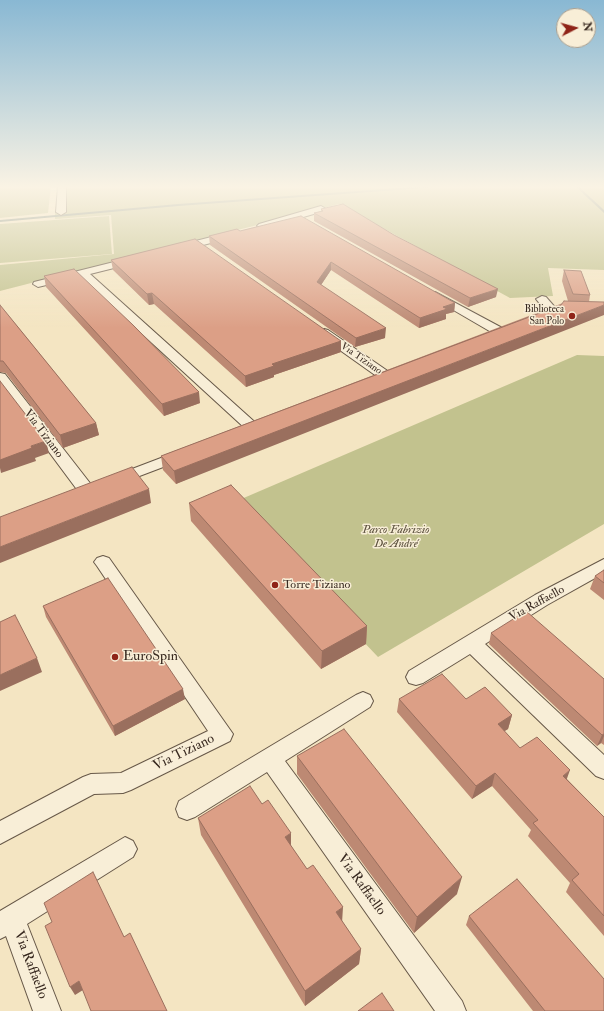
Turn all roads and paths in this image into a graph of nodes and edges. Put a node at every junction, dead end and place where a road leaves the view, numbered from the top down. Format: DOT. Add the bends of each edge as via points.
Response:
graph roads {
  1 [pos="236,233"];
  2 [pos="197,243"];
  3 [pos="169,251"];
  4 [pos="210,253"];
  5 [pos="126,262"];
  6 [pos="82,273"];
  7 [pos="38,284"];
  8 [pos="427,290"];
  9 [pos="542,300"];
  10 [pos="315,326"];
  11 [pos="502,333"];
  12 [pos="487,338"];
  13 [pos="401,371"];
  14 [pos="0,377"];
  15 [pos="386,377"];
  16 [pos="372,382"];
  17 [pos="268,422"];
  18 [pos="253,428"];
  19 [pos="238,434"];
  20 [pos="195,450"];
  21 [pos="86,492"];
  22 [pos="72,497"];
  23 [pos="103,562"];
  24 [pos="604,565"];
  25 [pos="471,643"];
  26 [pos="416,677"];
  27 [pos="363,701"];
  28 [pos="270,758"];
  29 [pos="604,769"];
  30 [pos="187,809"];
  31 [pos="0,833"];
  32 [pos="125,849"];
  33 [pos="6,922"];
  34 [pos="47,1011"];
  35 [pos="452,1011"];
  1 -- 2 [label="street"];
  2 -- 3 [label="street"];
  2 -- 4 [label="street"];
  5 -- 6 [label="street"];
  6 -- 7 [label="street"];
  6 -- 18 [label="street"];
  8 -- 11 [label="street"];
  9 -- 11 [label="street" via="554,313"];
  10 -- 15 [label="street, Via Tiziano"];
  11 -- 12 [label="street"];
  13 -- 15 [label="street, Via Tiziano"];
  14 -- 21 [label="street, Via Tiziano"];
  15 -- 16 [label="street, Via Tiziano"];
  17 -- 18 [label="street"];
  18 -- 19 [label="street"];
  20 -- 21 [label="street"];
  21 -- 22 [label="street"];
  23 -- 31 [label="street, Via Tiziano" via="222,734 123,782 91,784"];
  24 -- 25 [label="street, Via Raffaello"];
  25 -- 26 [label="street, Via Raffaello"];
  25 -- 29 [label="street"];
  27 -- 28 [label="street"];
  28 -- 30 [label="street"];
  28 -- 35 [label="street, Via Raffaello"];
  32 -- 33 [label="street, Via Raffaello"];
  33 -- 34 [label="street, Via Raffaello"];
}
